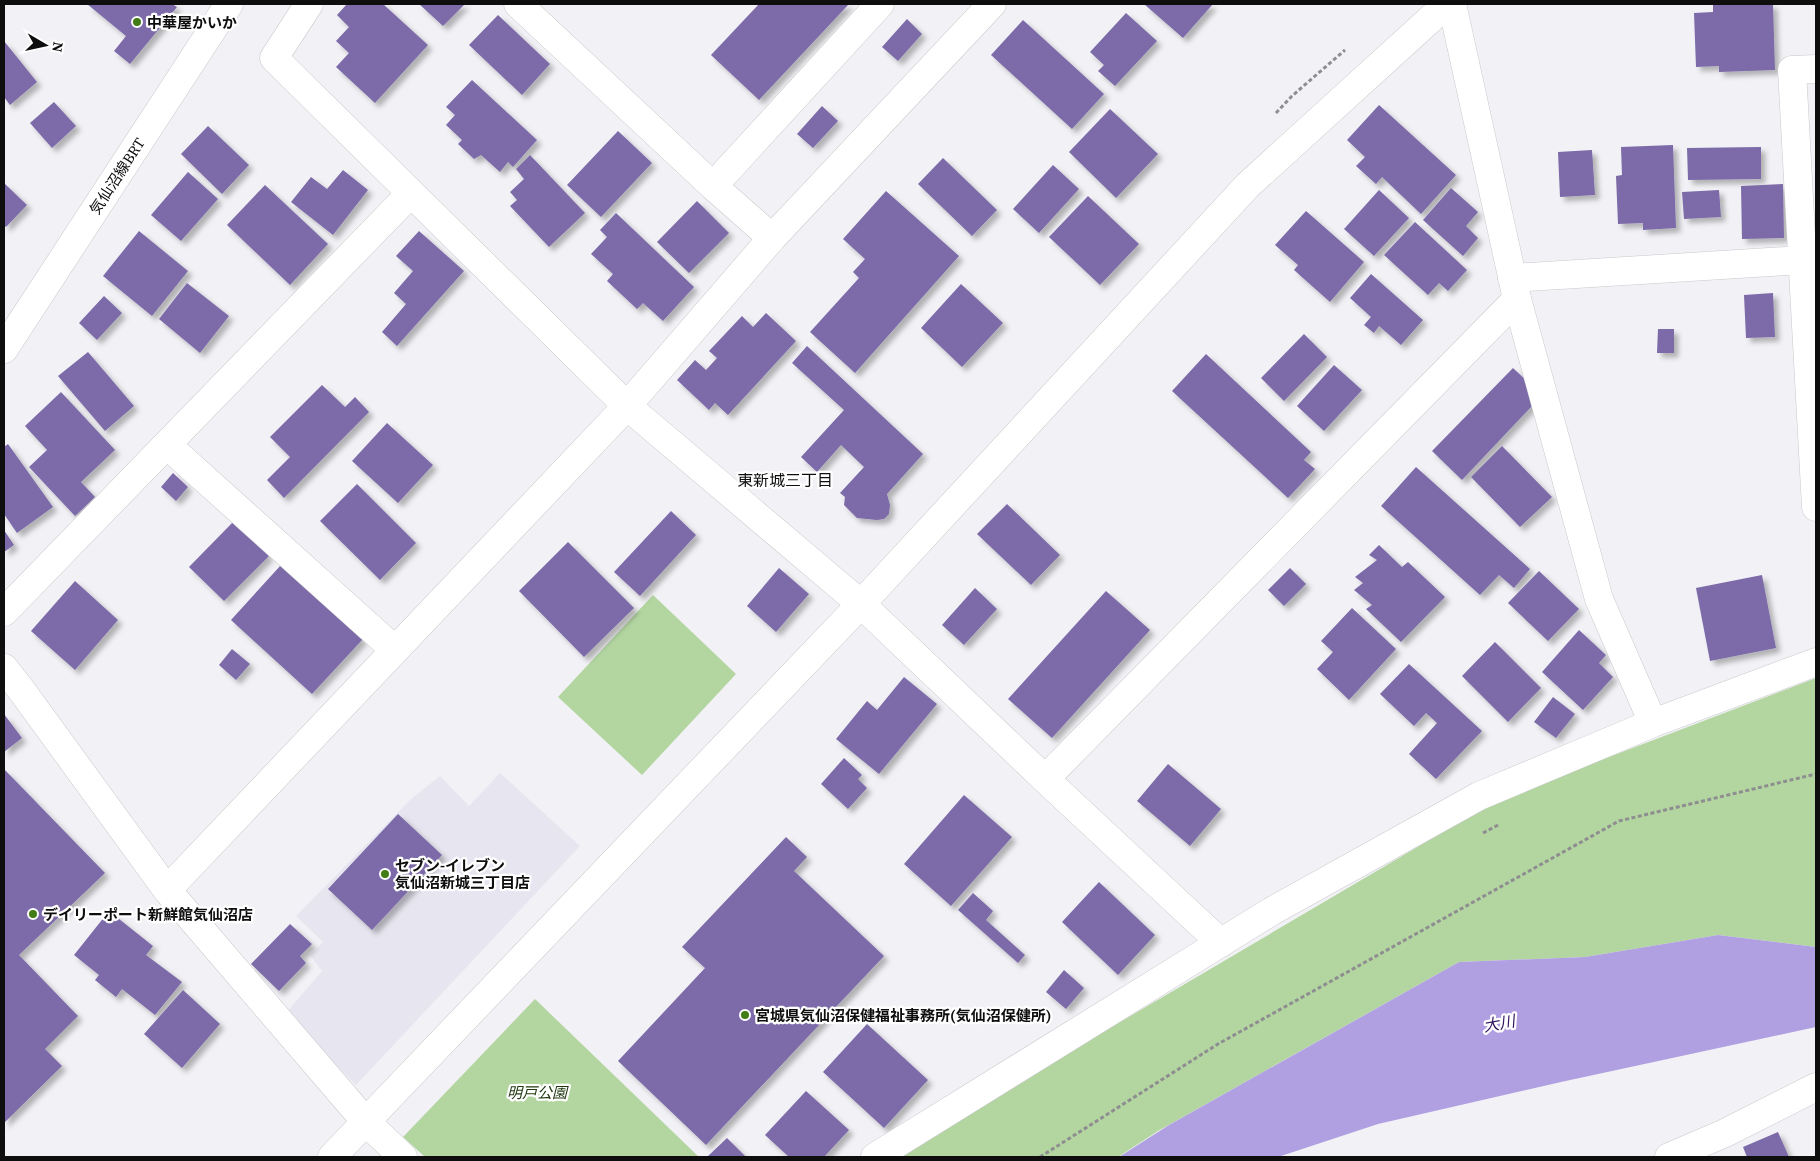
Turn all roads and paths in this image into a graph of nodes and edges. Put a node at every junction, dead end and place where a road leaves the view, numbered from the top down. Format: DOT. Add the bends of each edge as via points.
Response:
graph roads {
  1 [pos="229,4"];
  2 [pos="309,4"];
  3 [pos="518,4"];
  4 [pos="880,4"];
  5 [pos="992,4"];
  6 [pos="1447,4"];
  7 [pos="1452,4"];
  8 [pos="1816,69"];
  9 [pos="713,186"];
  10 [pos="411,193"];
  11 [pos="772,238"];
  12 [pos="1802,260"];
  13 [pos="1514,289"];
  14 [pos="4,349"];
  15 [pos="1812,362"];
  16 [pos="627,406"];
  17 [pos="167,445"];
  18 [pos="1816,507"];
  19 [pos="861,604"];
  20 [pos="4,612"];
  21 [pos="395,650"];
  22 [pos="1816,662"];
  23 [pos="4,668"];
  24 [pos="1653,723"];
  25 [pos="1816,774"];
  26 [pos="1044,780"];
  27 [pos="1508,820"];
  28 [pos="1482,834"];
  29 [pos="166,890"];
  30 [pos="1220,943"];
  31 [pos="1816,1087"];
  32 [pos="366,1122"];
  33 [pos="332,1157"];
  34 [pos="403,1157"];
  35 [pos="875,1157"];
  36 [pos="1040,1157"];
  37 [pos="1669,1157"];
  1 -- 14 [label="street, 気仙沼線BRT"];
  2 -- 10 [label="street" via="274,58"];
  3 -- 9 [label="street"];
  4 -- 9 [label="street"];
  5 -- 11 [label="street"];
  6 -- 19 [label="street" via="1248,185"];
  7 -- 13 [label="street"];
  8 -- 12 [label="street" via="1792,70"];
  9 -- 11 [label="street"];
  10 -- 16 [label="street"];
  10 -- 17 [label="street"];
  11 -- 16 [label="street"];
  12 -- 13 [label="street"];
  12 -- 15 [label="street"];
  13 -- 24 [label="street" via="1599,598"];
  13 -- 26 [label="street"];
  15 -- 18 [label="street"];
  16 -- 19 [label="street"];
  16 -- 21 [label="street"];
  17 -- 20 [label="street"];
  17 -- 21 [label="street"];
  19 -- 26 [label="street"];
  19 -- 32 [label="street"];
  21 -- 29 [label="street"];
  22 -- 24 [label="street"];
  23 -- 29 [label="street"];
  24 -- 30 [label="street" via="1479,796"];
  25 -- 36 [label="path" via="1619,821 1218,1044"];
  26 -- 30 [label="street"];
  27 -- 28 [label="path"];
  29 -- 32 [label="street"];
  30 -- 35 [label="street"];
  31 -- 37 [label="street"];
  32 -- 33 [label="street"];
  32 -- 34 [label="street"];
}
